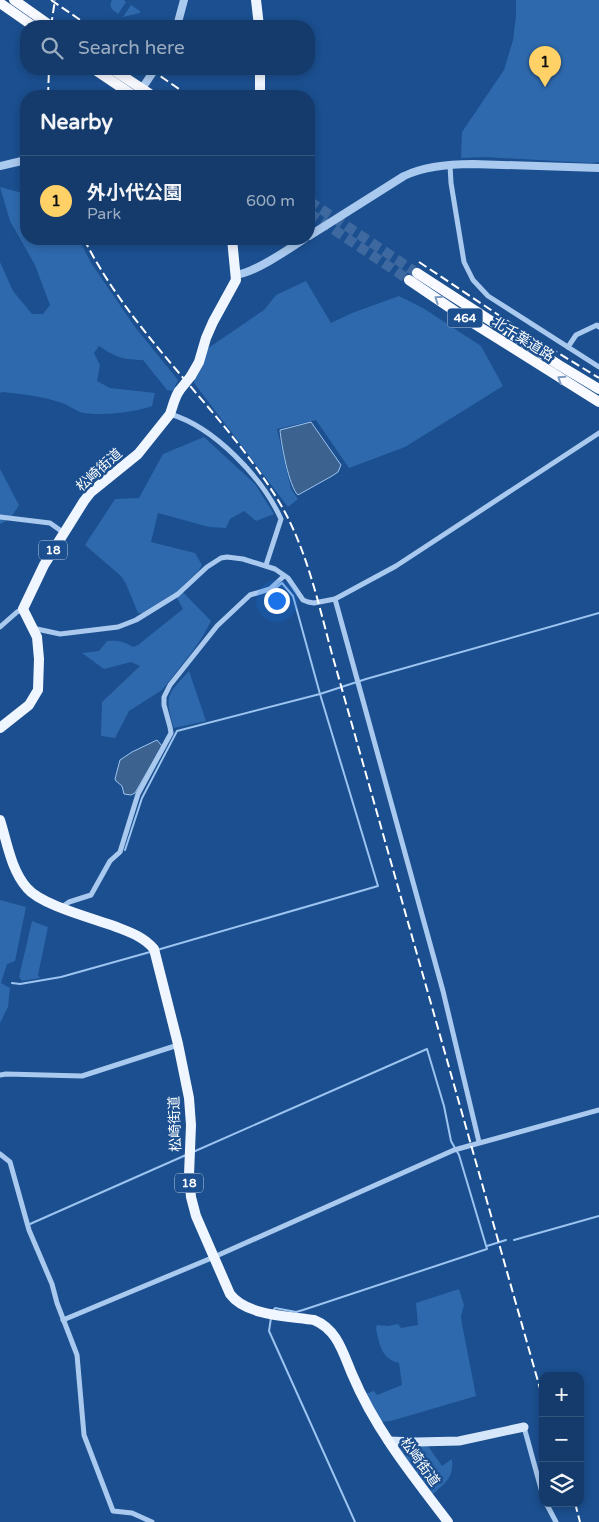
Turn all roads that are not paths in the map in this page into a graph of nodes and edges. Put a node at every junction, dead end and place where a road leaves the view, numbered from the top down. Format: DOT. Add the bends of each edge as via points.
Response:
graph roads {
  1 [pos="184,0"];
  2 [pos="256,0"];
  3 [pos="8,4"];
  4 [pos="26,20"];
  5 [pos="39,20"];
  6 [pos="179,20"];
  7 [pos="258,20"];
  8 [pos="103,75"];
  9 [pos="121,75"];
  10 [pos="151,75"];
  11 [pos="260,75"];
  12 [pos="127,90"];
  13 [pos="140,90"];
  14 [pos="144,90"];
  15 [pos="260,90"];
  16 [pos="20,161"];
  17 [pos="450,165"];
  18 [pos="0,166"];
  19 [pos="599,168"];
  20 [pos="315,231"];
  21 [pos="232,245"];
  22 [pos="294,245"];
  23 [pos="235,275"];
  24 [pos="599,327"];
  25 [pos="568,347"];
  26 [pos="599,367"];
  27 [pos="599,389"];
  28 [pos="599,402"];
  29 [pos="170,414"];
  30 [pos="599,434"];
  31 [pos="0,517"];
  32 [pos="64,533"];
  33 [pos="266,566"];
  34 [pos="284,576"];
  35 [pos="335,599"];
  36 [pos="23,609"];
  37 [pos="0,626"];
  38 [pos="36,631"];
  39 [pos="0,728"];
  40 [pos="0,820"];
  41 [pos="62,907"];
  42 [pos="178,1044"];
  43 [pos="0,1075"];
  44 [pos="599,1110"];
  45 [pos="479,1142"];
  46 [pos="0,1154"];
  47 [pos="214,1257"];
  48 [pos="63,1320"];
  49 [pos="524,1427"];
  50 [pos="388,1440"];
  51 [pos="539,1481"];
  52 [pos="548,1507"];
  53 [pos="152,1522"];
  54 [pos="448,1522"];
  55 [pos="556,1522"];
  1 -- 6 [label="street"];
  2 -- 7 [label="main road"];
  3 -- 4 [label="highway"];
  3 -- 5 [label="highway, bridge"];
  8 -- 12 [label="highway"];
  9 -- 14 [label="highway, bridge"];
  10 -- 13 [label="street"];
  11 -- 15 [label="main road"];
  16 -- 18 [label="street"];
  17 -- 19 [label="street"];
  17 -- 20 [label="street" via="420,169 404,176"];
  17 -- 25 [label="street" via="462,252 473,280 488,296"];
  21 -- 23 [label="main road, 18"];
  22 -- 23 [label="street" via="252,270"];
  23 -- 29 [label="main road, 松崎街道 / 18, bridge" via="234,284 206,338 199,362 179,391"];
  24 -- 25 [label="street" via="597,325 576,335"];
  25 -- 26 [label="street"];
  28 -- 27 [label="highway, 北千葉道路 / 464, one-way" via="522,354 413,276"];
  29 -- 32 [label="main road, 松崎街道 / 18" via="138,454 91,492"];
  29 -- 33 [label="street" via="211,434 256,478 277,510 281,519"];
  30 -- 35 [label="street" via="396,566"];
  31 -- 32 [label="street" via="50,523"];
  32 -- 36 [label="main road, 松崎街道 / 18"];
  33 -- 34 [label="street"];
  33 -- 38 [label="street" via="243,559 221,558 206,566 178,594 136,620 118,626 60,634 41,629"];
  34 -- 35 [label="street" via="303,600 314,604"];
  34 -- 41 [label="street" via="270,589 250,595 217,626 170,685 164,705 171,734 138,794 120,852 110,861 91,895"];
  35 -- 45 [label="street" via="443,991"];
  36 -- 37 [label="street"];
  36 -- 38 [label="main road"];
  38 -- 39 [label="main road" via="38,690 29,705"];
  40 -- 41 [label="main road, 松崎街道 / 18" via="23,883 35,895"];
  41 -- 42 [label="main road, 松崎街道 / 18" via="136,934 151,946"];
  42 -- 43 [label="street" via="82,1076"];
  42 -- 47 [label="main road, 松崎街道 / 18" via="189,1098 191,1197"];
  44 -- 45 [label="street"];
  45 -- 47 [label="street" via="454,1150"];
  46 -- 48 [label="street" via="10,1162 29,1230"];
  47 -- 48 [label="street"];
  47 -- 50 [label="main road, 松崎街道 / 18" via="230,1294 239,1304 254,1310 314,1320 331,1330 364,1402"];
  48 -- 53 [label="street" via="77,1355 84,1435 113,1511 132,1513"];
  49 -- 50 [label="main road" via="458,1441"];
  49 -- 51 [label="street"];
  50 -- 54 [label="main road, 松崎街道 / 18"];
  52 -- 55 [label="street"];
}
